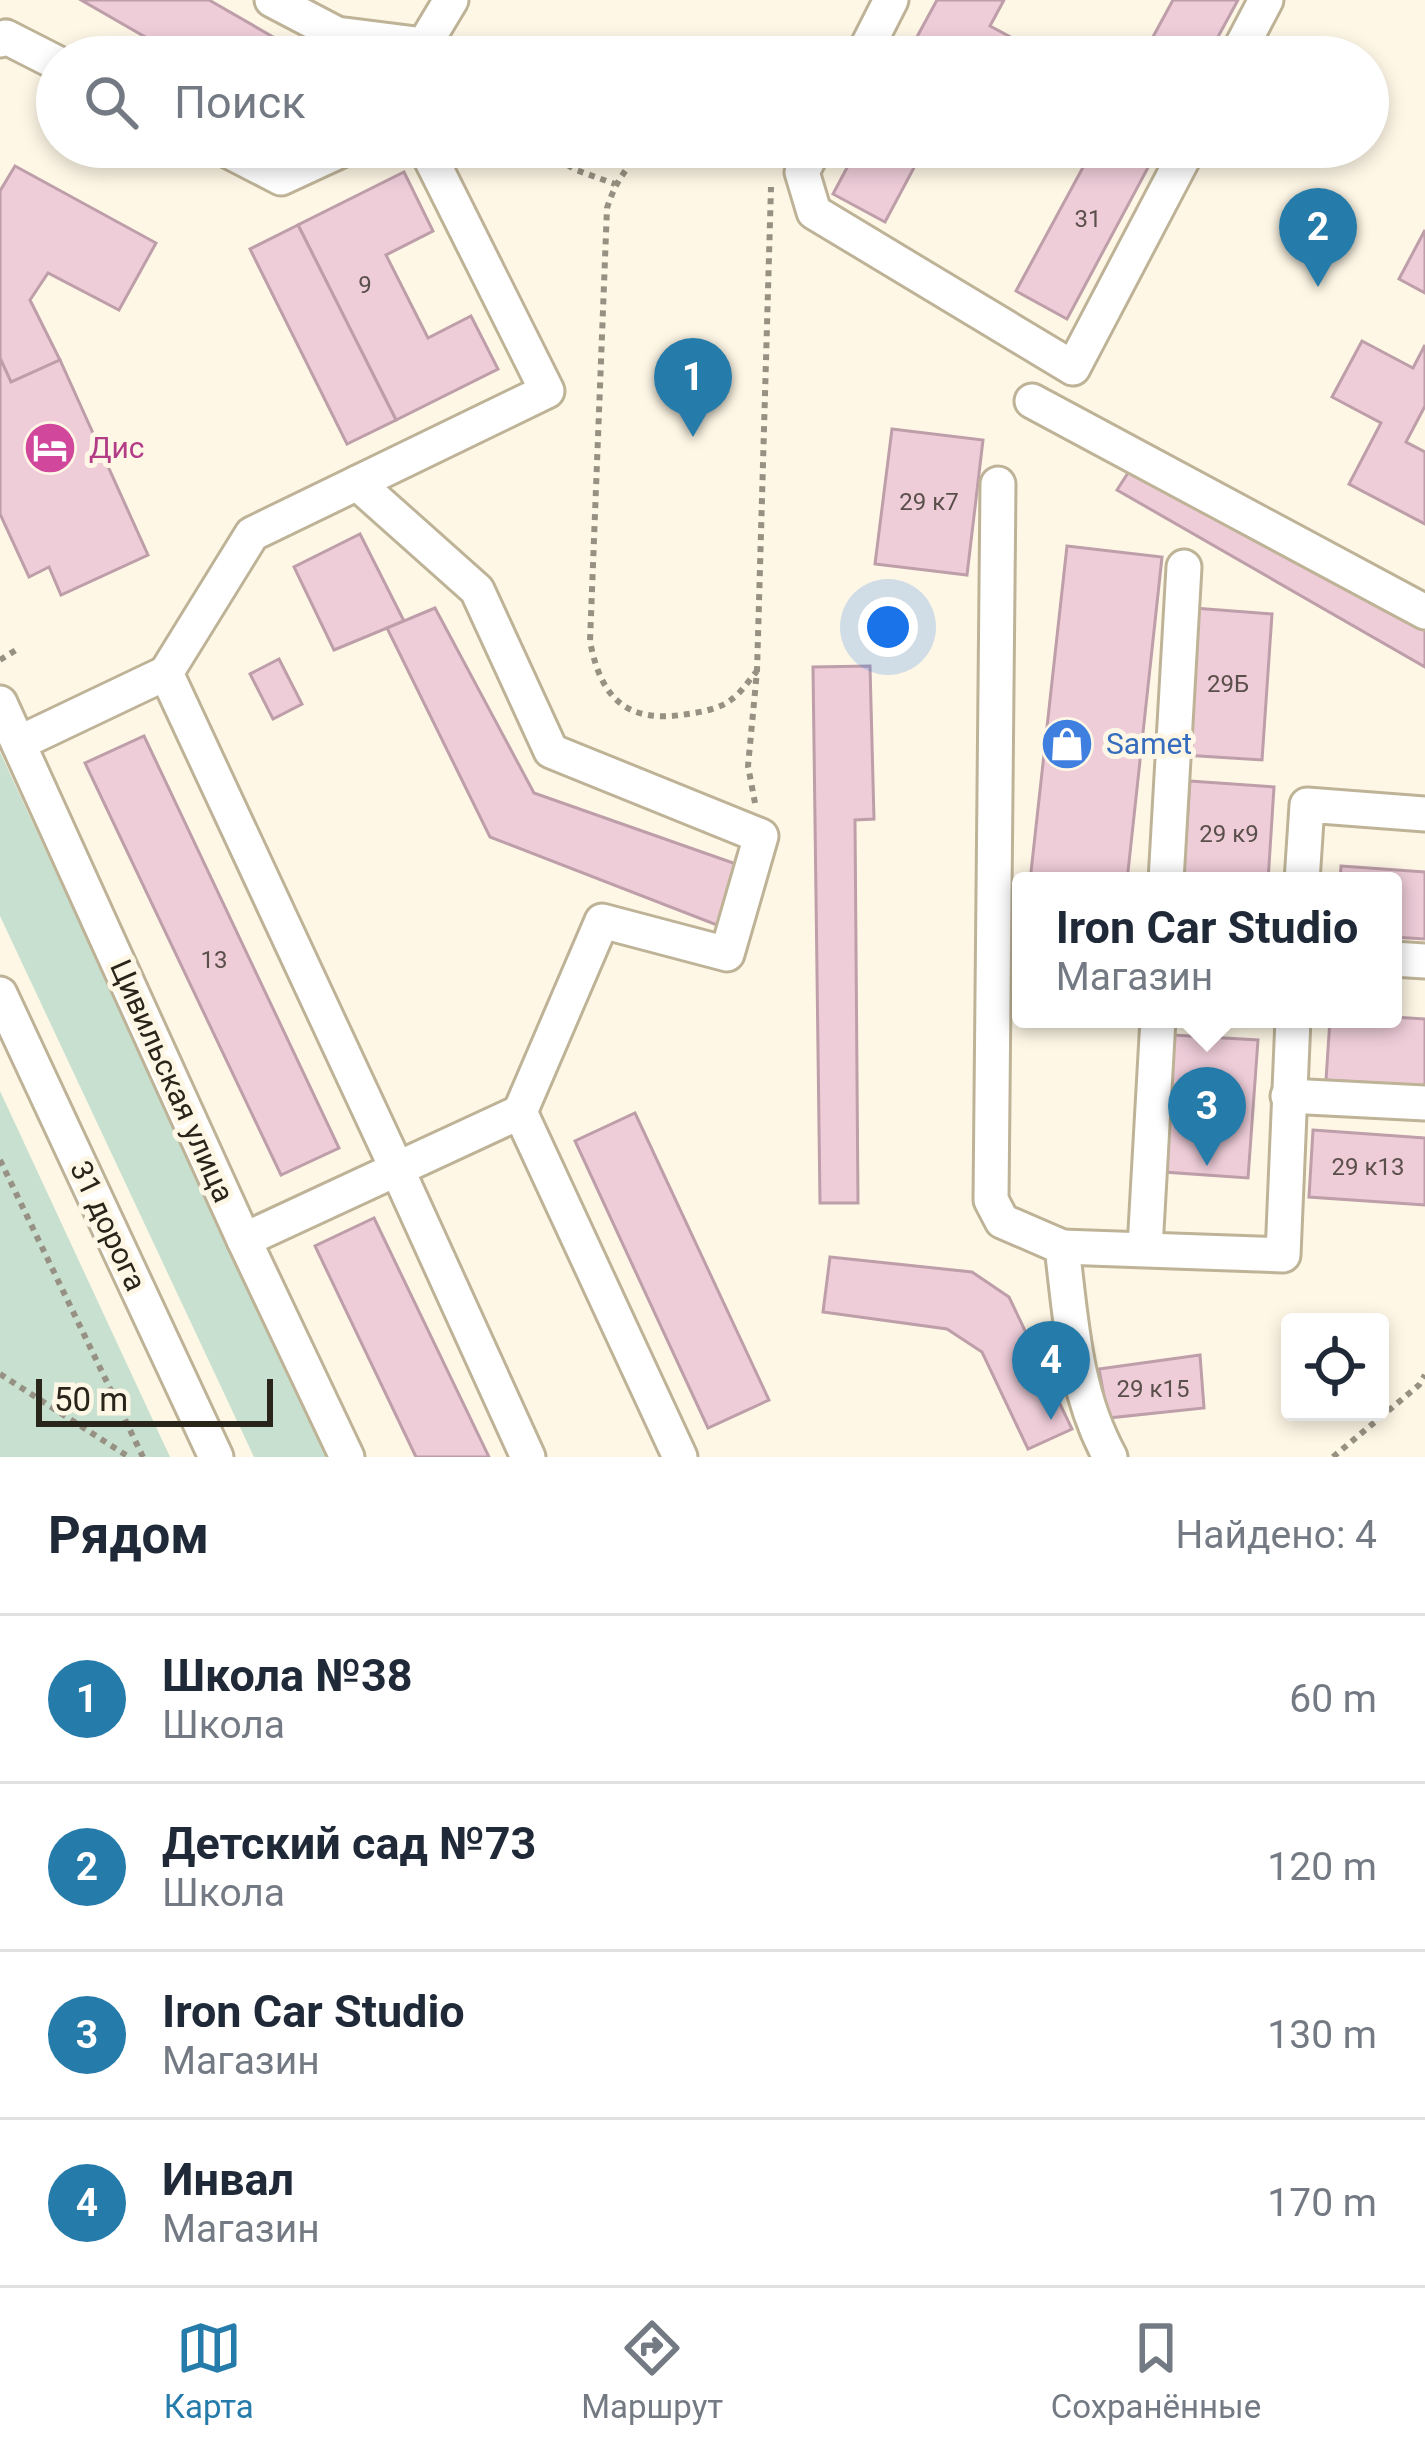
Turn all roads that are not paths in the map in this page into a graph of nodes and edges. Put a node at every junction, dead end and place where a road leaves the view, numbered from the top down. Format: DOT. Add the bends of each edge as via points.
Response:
graph roads {
  1 [pos="272,0"];
  2 [pos="451,0"];
  3 [pos="891,0"];
  4 [pos="1266,0"];
  5 [pos="353,36"];
  6 [pos="429,36"];
  7 [pos="873,36"];
  8 [pos="1247,36"];
  9 [pos="0,40"];
  10 [pos="36,52"];
  11 [pos="261,168"];
  12 [pos="303,168"];
  13 [pos="436,168"];
  14 [pos="804,168"];
  15 [pos="1178,168"];
  16 [pos="1032,401"];
  17 [pos="358,483"];
  18 [pos="998,484"];
  19 [pos="1184,567"];
  20 [pos="1425,612"];
  21 [pos="166,674"];
  22 [pos="0,703"];
  23 [pos="19,743"];
  24 [pos="1425,814"];
  25 [pos="1167,872"];
  26 [pos="1303,872"];
  27 [pos="0,994"];
  28 [pos="1157,1028"];
  29 [pos="1292,1028"];
  30 [pos="1288,1096"];
  31 [pos="1425,1103"];
  32 [pos="520,1112"];
  33 [pos="397,1169"];
  34 [pos="244,1240"];
  35 [pos="1062,1246"];
  36 [pos="1145,1248"];
  37 [pos="217,1457"];
  38 [pos="347,1457"];
  39 [pos="528,1457"];
  40 [pos="680,1457"];
  41 [pos="1110,1457"];
  1 -- 5 [label="street"];
  2 -- 6 [label="street"];
  3 -- 7 [label="street"];
  4 -- 8 [label="street"];
  9 -- 10 [label="street"];
  11 -- 12 [label="street" via="281,178"];
  13 -- 17 [label="street" via="547,391"];
  14 -- 15 [label="street" via="814,212 1073,368"];
  16 -- 20 [label="street"];
  17 -- 21 [label="street" via="252,534"];
  17 -- 32 [label="street" via="477,590 550,751 761,836 727,954 602,921"];
  18 -- 35 [label="street" via="991,1200 1002,1221"];
  19 -- 25 [label="street"];
  21 -- 23 [label="street"];
  21 -- 33 [label="street"];
  22 -- 23 [label="street, Цивильская улица"];
  23 -- 34 [label="street, Цивильская улица"];
  24 -- 26 [label="street" via="1307,805"];
  27 -- 37 [label="street, 31 дорога"];
  28 -- 36 [label="street"];
  29 -- 30 [label="street"];
  30 -- 31 [label="street"];
  30 -- 36 [label="street" via="1283,1256"];
  32 -- 33 [label="street"];
  32 -- 40 [label="street"];
  33 -- 34 [label="street"];
  33 -- 39 [label="street"];
  34 -- 38 [label="street, Цивильская улица"];
  35 -- 36 [label="street"];
  35 -- 41 [label="street" via="1076,1366"];
}
